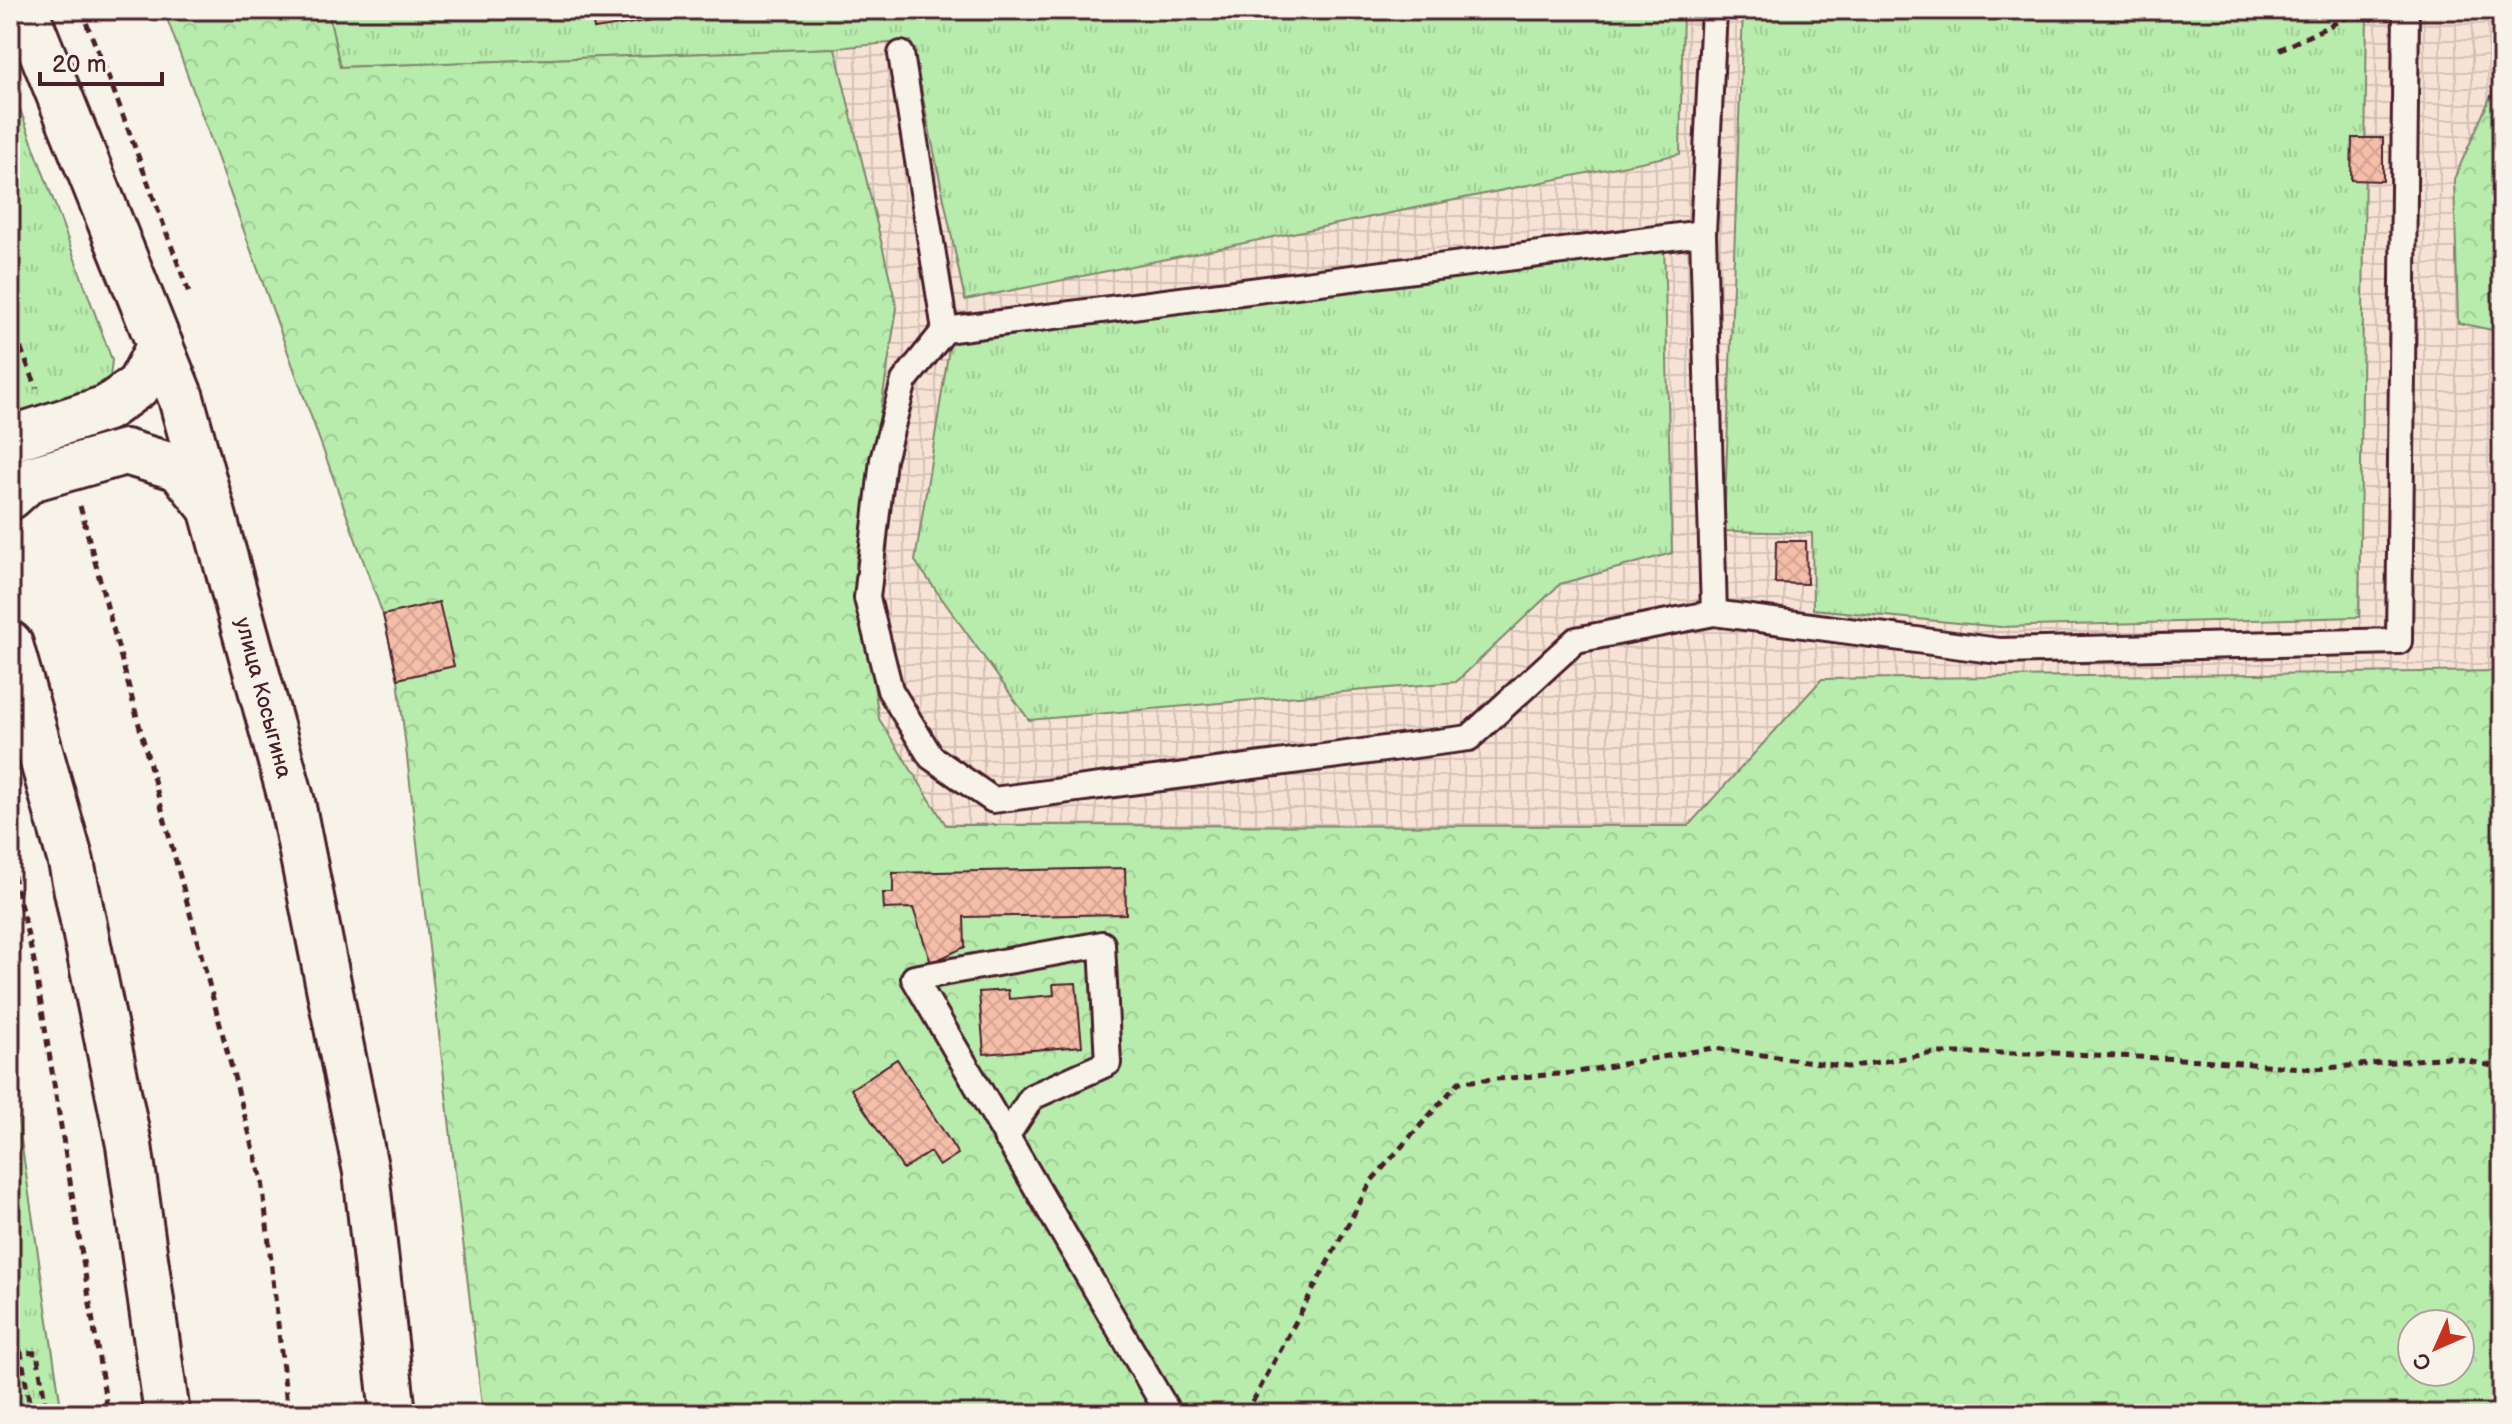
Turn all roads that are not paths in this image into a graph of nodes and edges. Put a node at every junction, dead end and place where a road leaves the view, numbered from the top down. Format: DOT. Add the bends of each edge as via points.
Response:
graph roads {
  1 [pos="25,10"];
  2 [pos="1714,10"];
  3 [pos="2406,10"];
  4 [pos="901,54"];
  5 [pos="1703,233"];
  6 [pos="945,330"];
  7 [pos="160,345"];
  8 [pos="10,439"];
  9 [pos="10,497"];
  10 [pos="211,508"];
  11 [pos="1714,613"];
  12 [pos="10,644"];
  13 [pos="1006,1137"];
  14 [pos="167,1414"];
  15 [pos="393,1414"];
  16 [pos="1169,1414"];
  1 -- 7 [label="main road, улица Косыгина"];
  2 -- 5 [label="lane"];
  3 -- 11 [label="lane" via="2399,641 1999,651"];
  4 -- 6 [label="lane"];
  5 -- 6 [label="lane"];
  5 -- 11 [label="lane"];
  6 -- 11 [label="lane" via="904,381 883,460 867,598 890,690 931,757 993,800 1469,738 1576,640"];
  7 -- 8 [label="main road" via="139,385 107,408"];
  7 -- 10 [label="main road, улица Косыгина" via="181,398"];
  9 -- 10 [label="main road" via="30,479 125,452 179,468"];
  10 -- 15 [label="main road, улица Косыгина" via="298,833 366,1172"];
  12 -- 14 [label="main road" via="84,921 129,1145"];
  13 -- 13 [label="lane" via="1032,1097 1108,1063 1102,944 914,978"];
  13 -- 16 [label="lane"];
}
